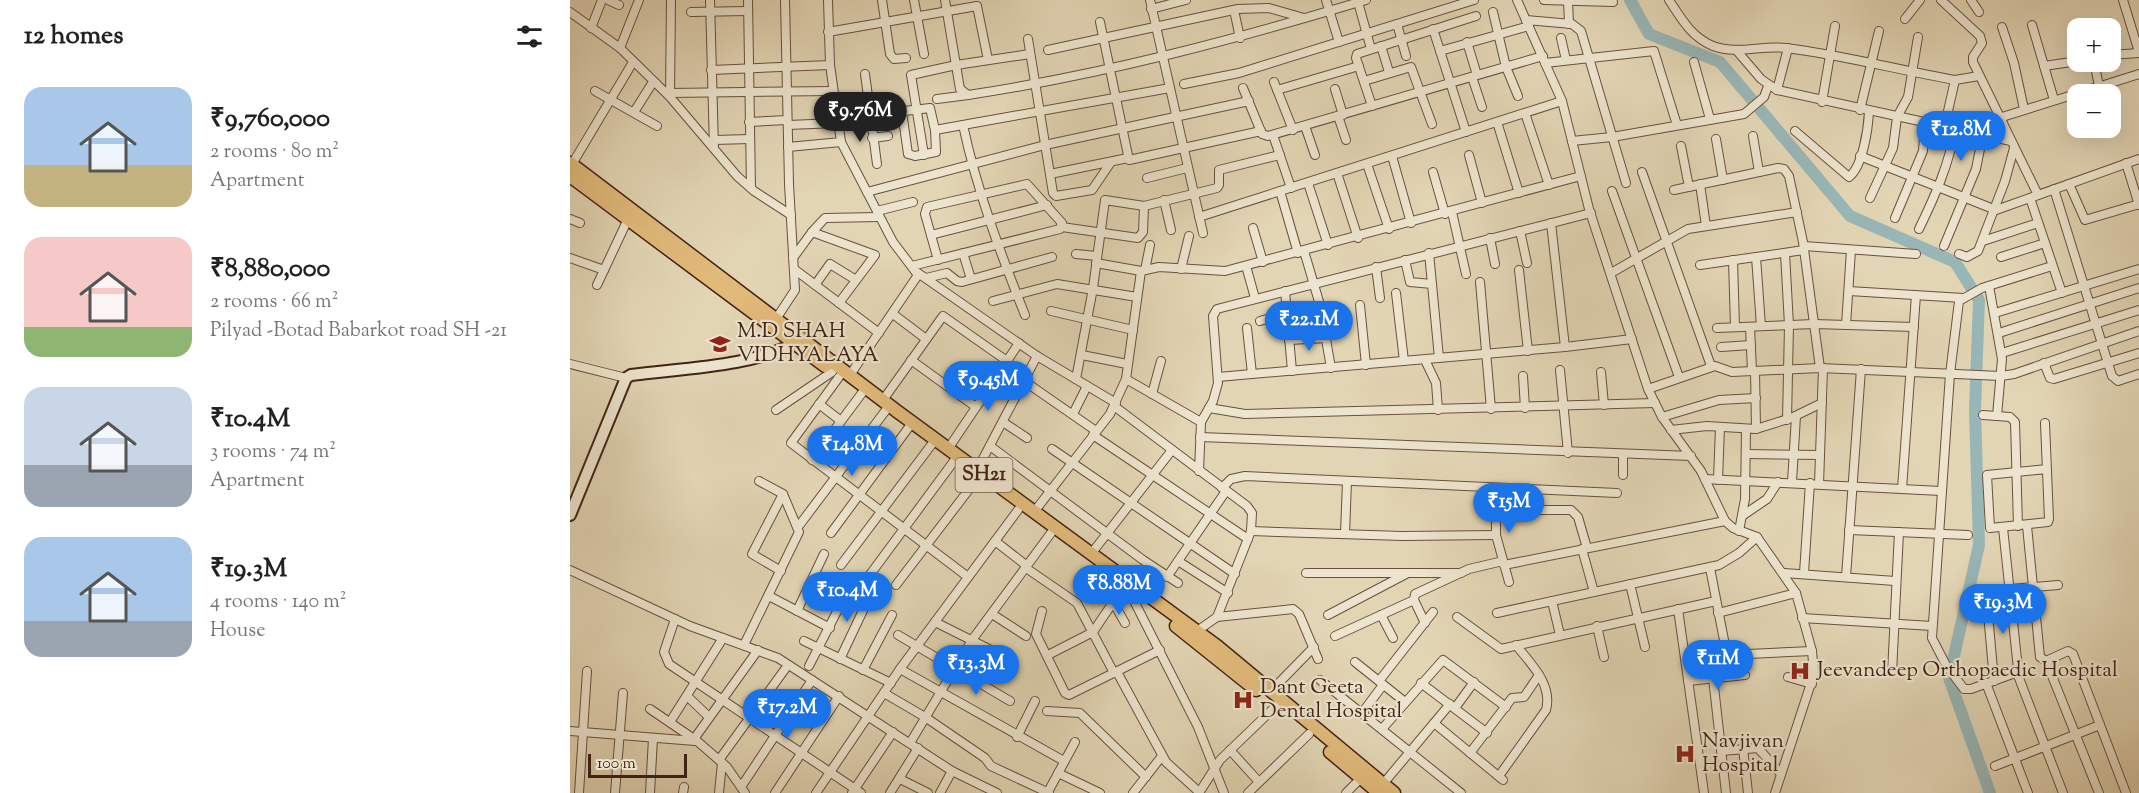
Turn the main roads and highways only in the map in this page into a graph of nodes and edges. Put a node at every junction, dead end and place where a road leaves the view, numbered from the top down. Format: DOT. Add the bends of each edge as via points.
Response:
graph roads {
  1 [pos="571,168"];
  2 [pos="798,341"];
  3 [pos="841,375"];
  4 [pos="884,405"];
  5 [pos="977,475"];
  6 [pos="1156,606"];
  7 [pos="1381,789"];
  8 [pos="1394,793"];
  1 -- 2 [label="main road, SH21" via="776,319"];
  1 -- 2 [label="main road, SH21" via="628,219"];
  2 -- 3 [label="main road, SH21"];
  2 -- 3 [label="main road, SH21"];
  3 -- 4 [label="main road, SH21"];
  3 -- 4 [label="main road, SH21"];
  4 -- 5 [label="main road, SH21" via="909,428"];
  4 -- 5 [label="main road, SH21" via="948,448"];
  5 -- 6 [label="main road, SH21" via="1034,512"];
  5 -- 6 [label="main road, SH21" via="1018,510"];
  6 -- 7 [label="main road, SH21" via="1361,778"];
  6 -- 7 [label="main road, SH21" via="1197,631"];
  7 -- 8 [label="main road, SH21"];
}
